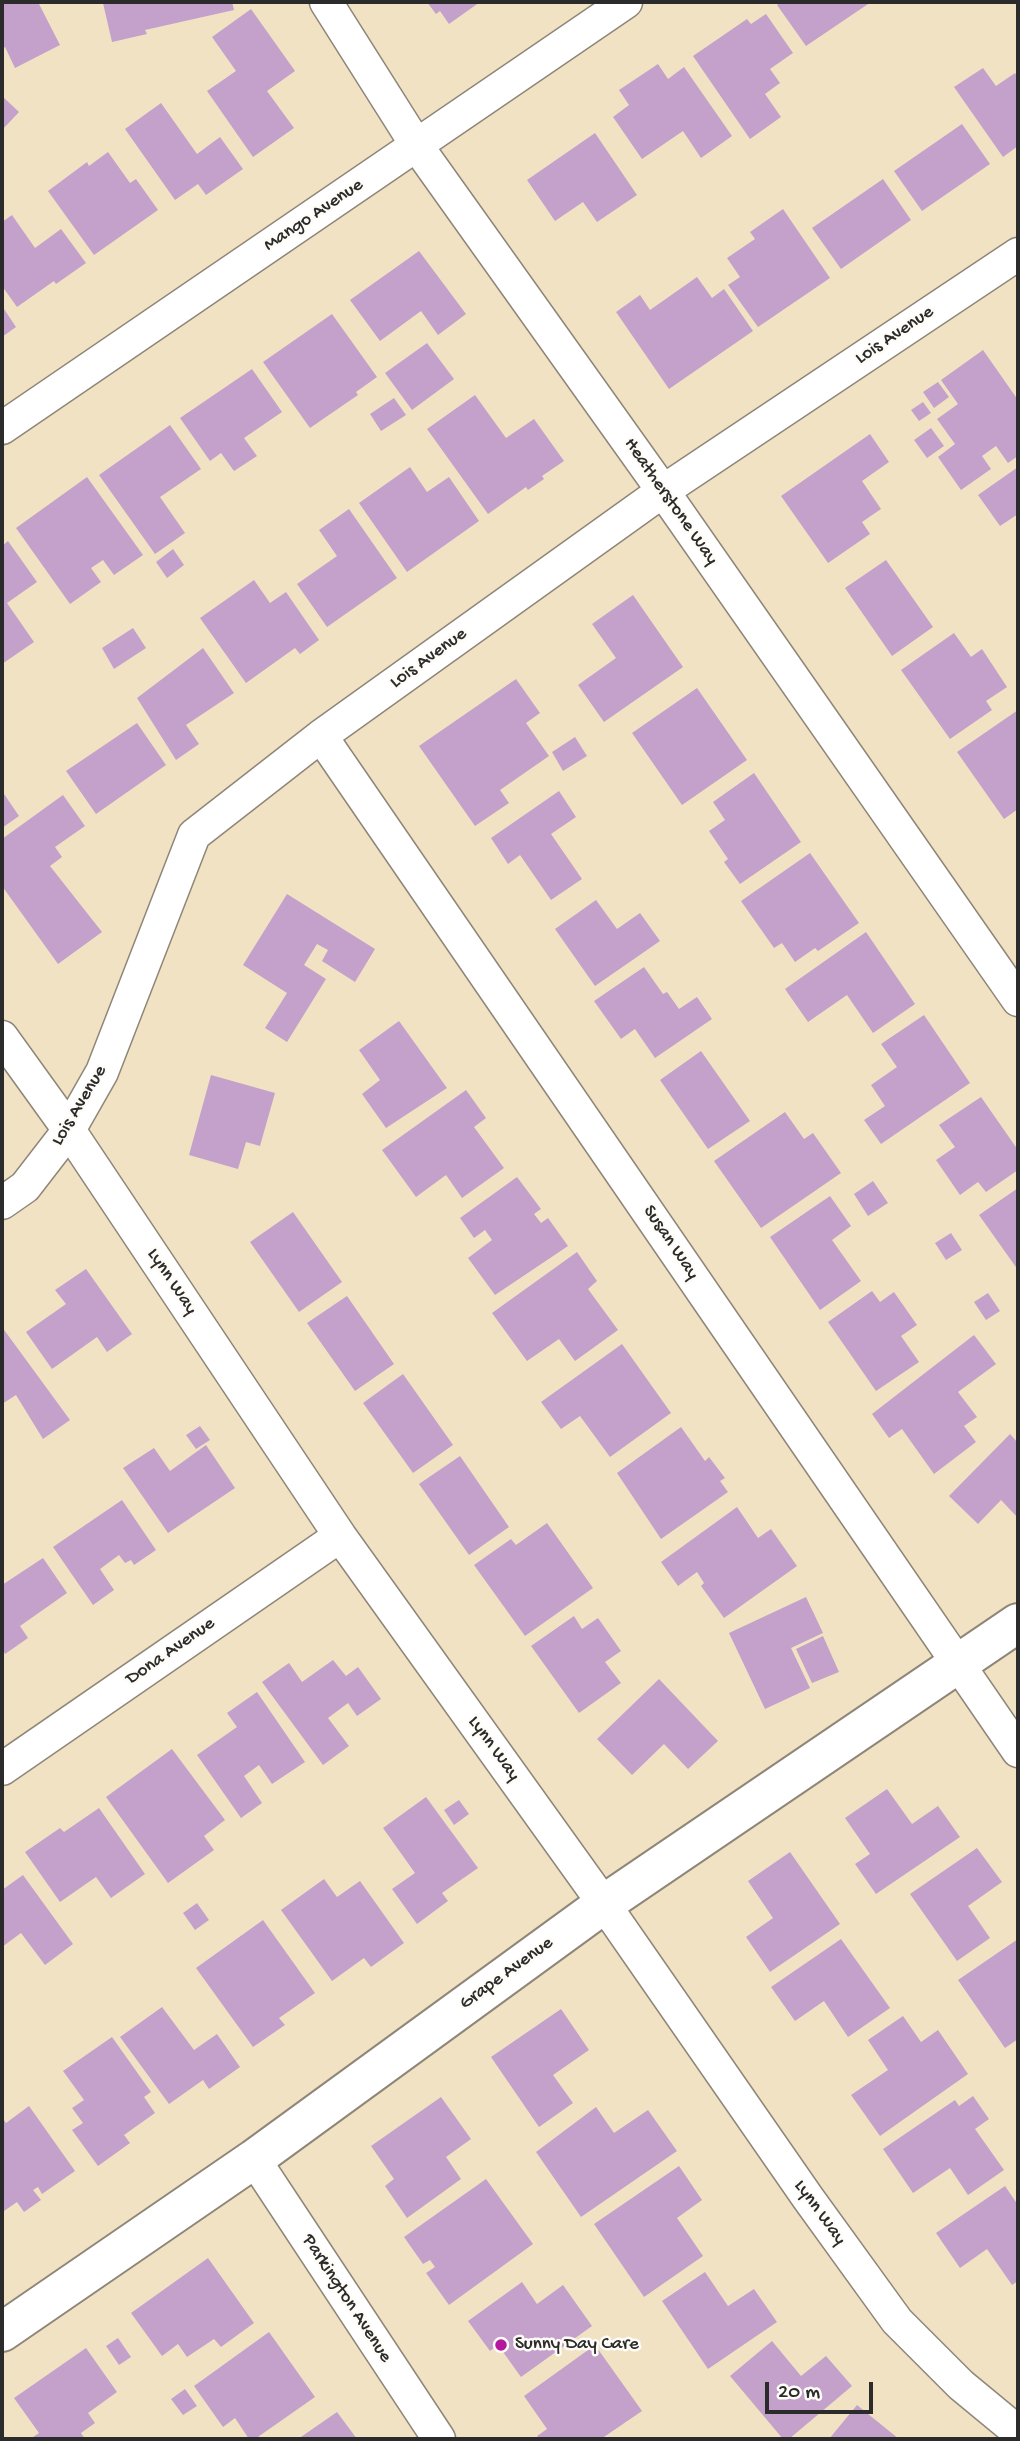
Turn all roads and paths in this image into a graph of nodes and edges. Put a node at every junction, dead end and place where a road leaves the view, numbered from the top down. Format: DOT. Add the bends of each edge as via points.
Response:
graph roads {
  1 [pos="326,2"];
  2 [pos="626,2"];
  3 [pos="417,146"];
  4 [pos="1018,254"];
  5 [pos="2,428"];
  6 [pos="663,491"];
  7 [pos="321,736"];
  8 [pos="1018,1000"];
  9 [pos="2,1037"];
  10 [pos="69,1130"];
  11 [pos="2,1203"];
  12 [pos="340,1536"];
  13 [pos="1018,1623"];
  14 [pos="959,1664"];
  15 [pos="1018,1751"];
  16 [pos="2,1769"];
  17 [pos="604,1903"];
  18 [pos="254,2159"];
  19 [pos="2,2332"];
  20 [pos="1018,2432"];
  21 [pos="439,2439"];
  1 -- 3 [label="street, Heatherstone Way"];
  2 -- 3 [label="street, Mango Avenue"];
  3 -- 5 [label="street, Mango Avenue"];
  3 -- 6 [label="street, Heatherstone Way"];
  4 -- 6 [label="street, Lois Avenue"];
  6 -- 7 [label="street, Lois Avenue"];
  6 -- 8 [label="street, Heatherstone Way"];
  7 -- 10 [label="street, Lois Avenue" via="194,835 102,1072"];
  7 -- 14 [label="street, Susan Way"];
  9 -- 10 [label="street, Lynn Way"];
  10 -- 11 [label="street, Lois Avenue" via="25,1187"];
  10 -- 12 [label="street, Lynn Way"];
  12 -- 16 [label="street, Dona Avenue"];
  12 -- 17 [label="street, Lynn Way"];
  13 -- 14 [label="street, Grape Avenue"];
  14 -- 15 [label="street, Susan Way"];
  14 -- 17 [label="street, Grape Avenue"];
  17 -- 18 [label="street, Grape Avenue"];
  17 -- 20 [label="street, Lynn Way" via="897,2321 961,2385"];
  18 -- 19 [label="street, Grape Avenue"];
  18 -- 21 [label="street, Parkington Avenue"];
}
